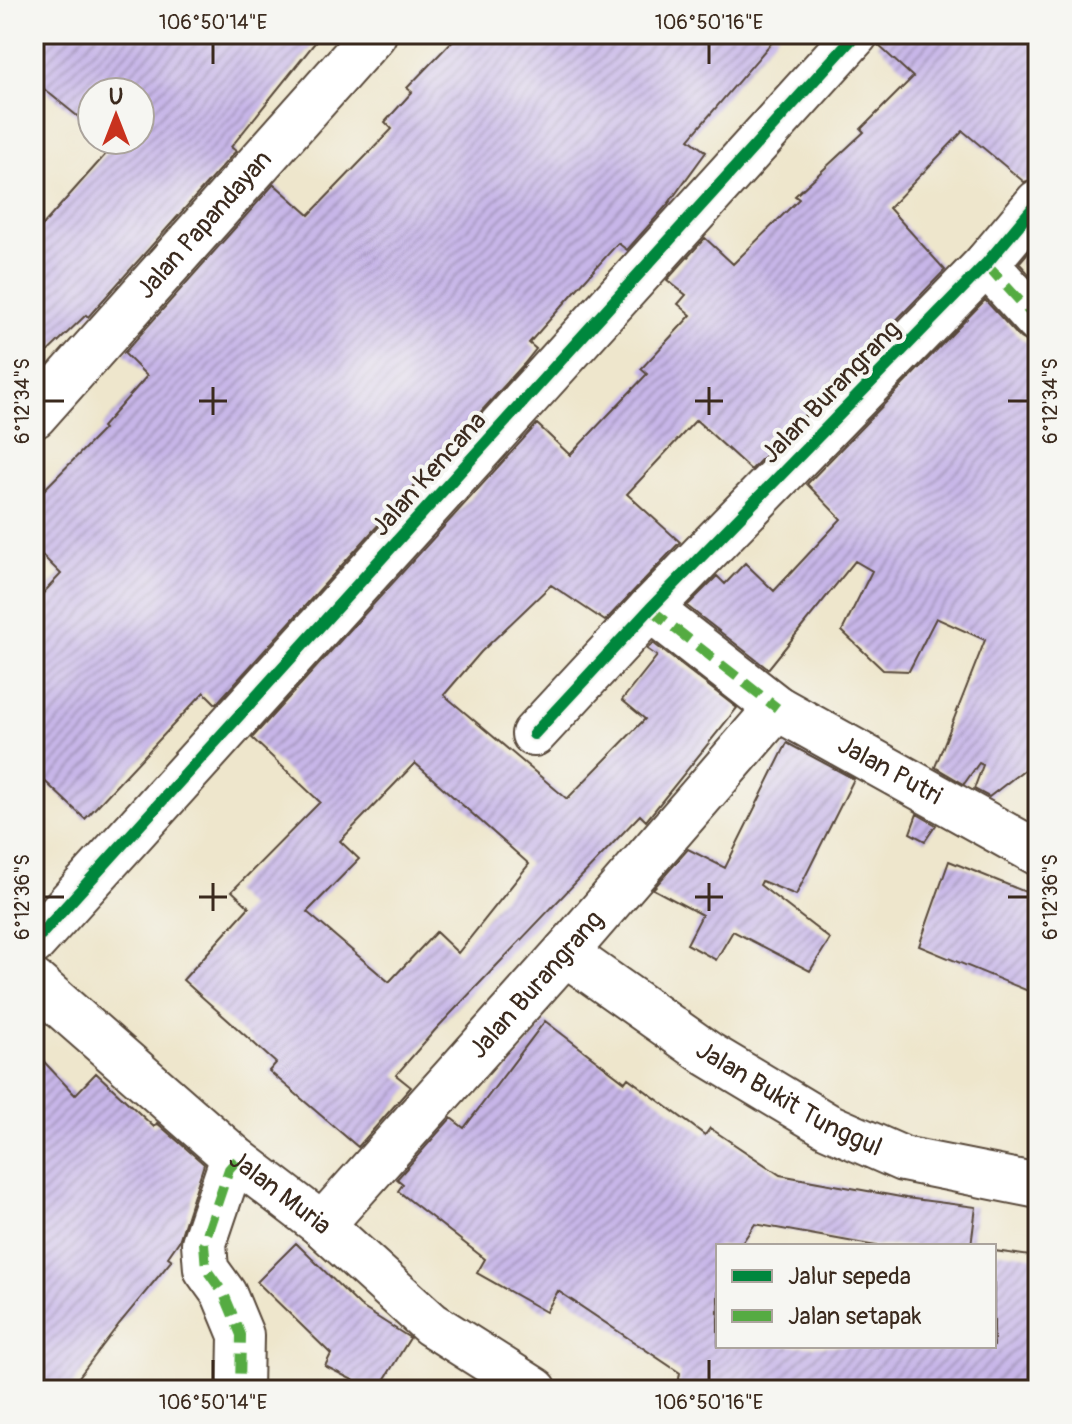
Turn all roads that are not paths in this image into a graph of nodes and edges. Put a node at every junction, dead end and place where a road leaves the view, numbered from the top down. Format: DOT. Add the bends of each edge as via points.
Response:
graph roads {
  1 [pos="374,34"];
  2 [pos="856,34"];
  3 [pos="1038,202"];
  4 [pos="986,264"];
  5 [pos="1038,321"];
  6 [pos="34,416"];
  7 [pos="650,609"];
  8 [pos="777,708"];
  9 [pos="534,734"];
  10 [pos="1038,812"];
  11 [pos="1019,843"];
  12 [pos="34,942"];
  13 [pos="565,953"];
  14 [pos="34,982"];
  15 [pos="237,1160"];
  16 [pos="1038,1186"];
  17 [pos="322,1225"];
  18 [pos="240,1390"];
  19 [pos="535,1390"];
  1 -- 6 [label="street, Jalan Papandayan"];
  2 -- 12 [label="street, Jalan Kencana"];
  3 -- 4 [label="street, Jalan Burangrang"];
  4 -- 5 [label="street"];
  4 -- 7 [label="street, Jalan Burangrang"];
  7 -- 8 [label="street"];
  7 -- 9 [label="street, Jalan Burangrang"];
  8 -- 11 [label="street, Jalan Putri"];
  8 -- 13 [label="street, Jalan Burangrang"];
  10 -- 11 [label="street, Jalan Putri"];
  13 -- 16 [label="street, Jalan Bukit Tunggul" via="708,1054 828,1126 903,1159"];
  13 -- 17 [label="street, Jalan Burangrang"];
  14 -- 15 [label="street, Jalan Muria"];
  15 -- 17 [label="street, Jalan Muria"];
  15 -- 18 [label="street" via="229,1169 204,1243 206,1269 224,1294 241,1335"];
  17 -- 19 [label="street, Jalan Muria" via="431,1324"];
}
